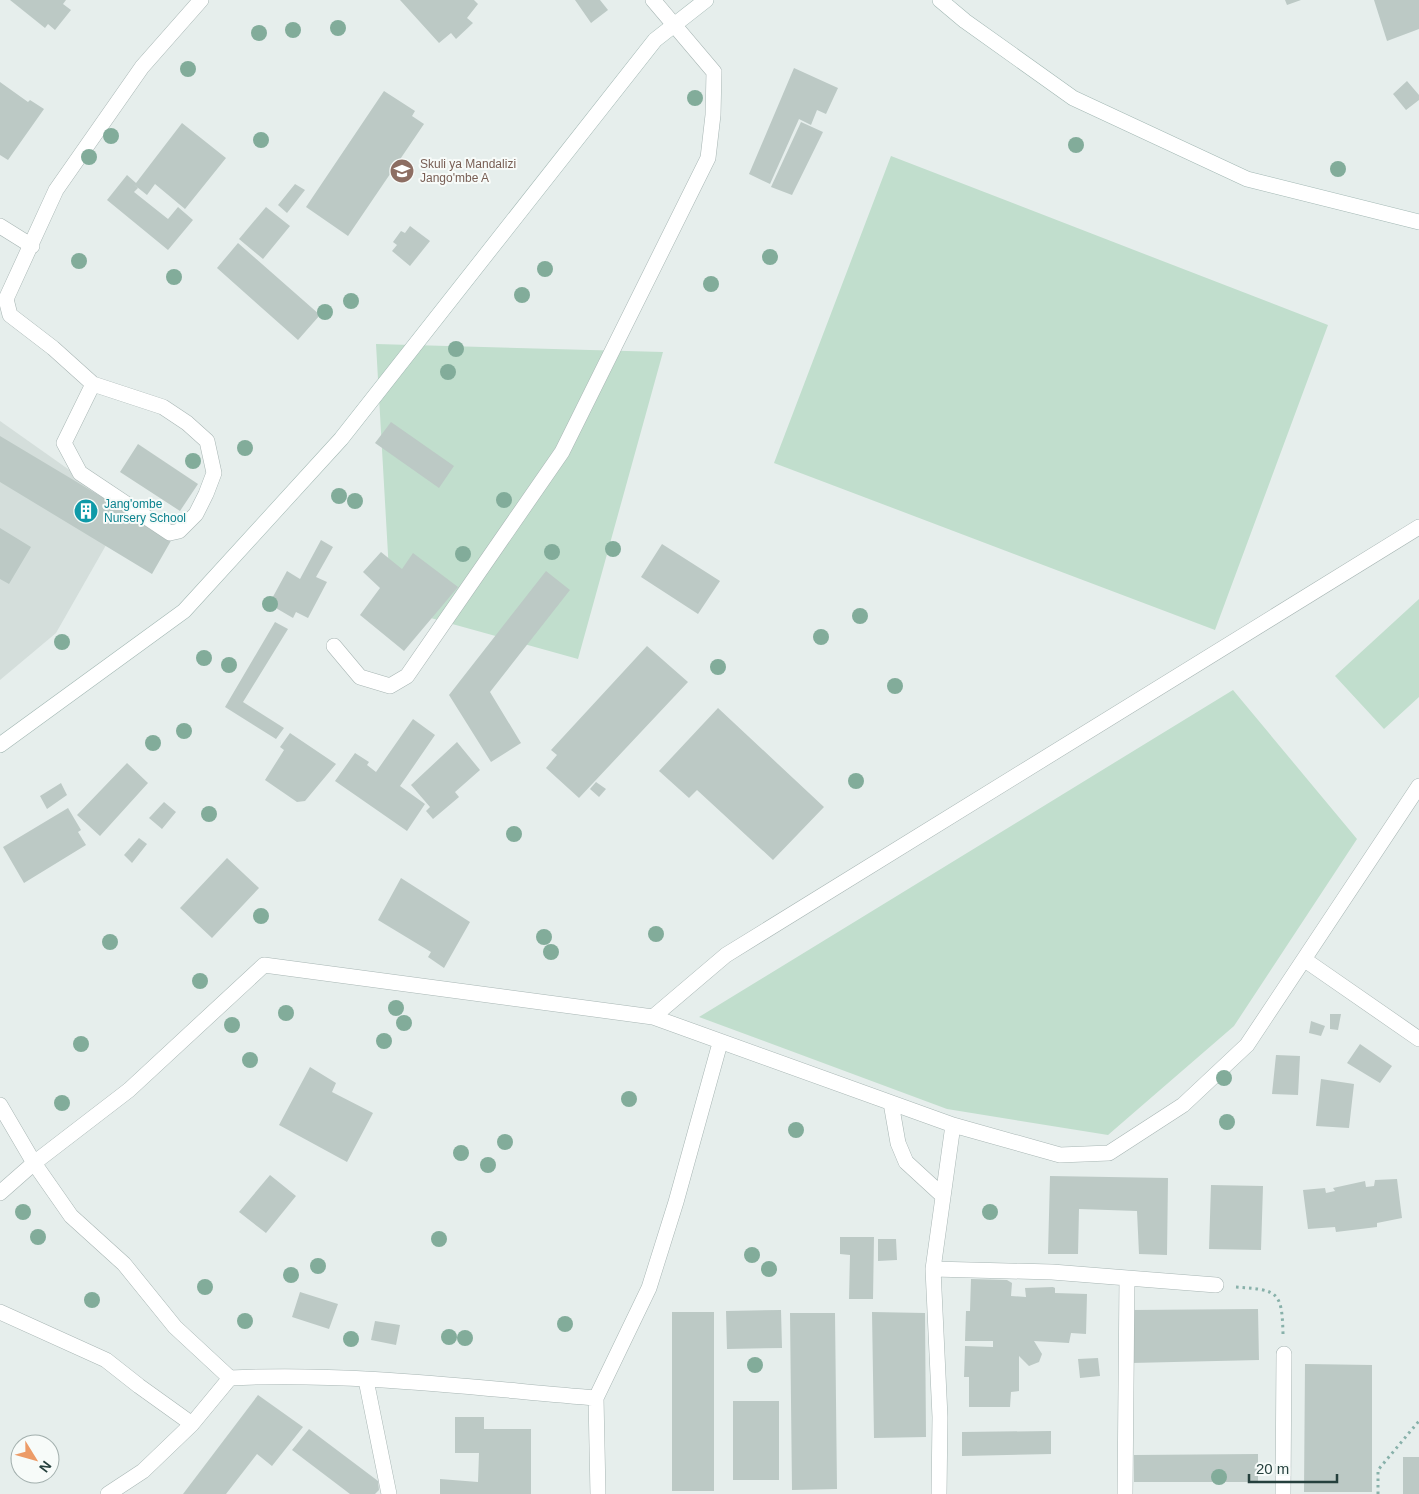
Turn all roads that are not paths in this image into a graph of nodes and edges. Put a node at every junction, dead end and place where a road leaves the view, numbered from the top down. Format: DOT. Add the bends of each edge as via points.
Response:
graph roads {
  1 [pos="201,0"];
  2 [pos="654,0"];
  3 [pos="706,0"];
  4 [pos="940,0"];
  5 [pos="674,25"];
  6 [pos="1419,222"];
  7 [pos="0,226"];
  8 [pos="32,246"];
  9 [pos="93,384"];
  10 [pos="1419,527"];
  11 [pos="334,646"];
  12 [pos="0,745"];
  13 [pos="1419,786"];
  14 [pos="1305,960"];
  15 [pos="653,1018"];
  16 [pos="1419,1039"];
  17 [pos="720,1043"];
  18 [pos="891,1103"];
  19 [pos="0,1105"];
  20 [pos="953,1125"];
  21 [pos="34,1163"];
  22 [pos="0,1192"];
  23 [pos="943,1196"];
  24 [pos="934,1270"];
  25 [pos="1127,1278"];
  26 [pos="1216,1285"];
  27 [pos="0,1312"];
  28 [pos="1284,1354"];
  29 [pos="230,1378"];
  30 [pos="366,1380"];
  31 [pos="596,1398"];
  32 [pos="192,1424"];
  33 [pos="108,1494"];
  34 [pos="389,1494"];
  35 [pos="598,1494"];
  36 [pos="939,1494"];
  37 [pos="1125,1494"];
  38 [pos="1283,1494"];
  1 -- 8 [label="street" via="142,67 56,190"];
  2 -- 5 [label="street"];
  3 -- 5 [label="street"];
  4 -- 6 [label="street" via="964,21 1073,98 1151,135 1247,179"];
  5 -- 11 [label="street" via="714,72 714,115 708,158 562,452 407,676 390,686 360,677"];
  5 -- 12 [label="street" via="655,40 341,439 184,612"];
  7 -- 8 [label="street"];
  8 -- 9 [label="street" via="6,299 10,315"];
  9 -- 9 [label="street" via="163,407 207,441 214,472 196,514 179,531 170,534 80,474 64,443"];
  10 -- 15 [label="street" via="726,955"];
  13 -- 14 [label="street"];
  14 -- 16 [label="street"];
  14 -- 20 [label="street" via="1246,1045 1183,1106 1109,1153 1060,1155"];
  15 -- 17 [label="street"];
  15 -- 21 [label="street" via="264,965 129,1090"];
  17 -- 18 [label="street"];
  17 -- 31 [label="street" via="649,1288"];
  18 -- 20 [label="street"];
  18 -- 23 [label="street" via="898,1142 906,1162"];
  19 -- 21 [label="street"];
  20 -- 23 [label="street"];
  21 -- 22 [label="street"];
  21 -- 29 [label="street" via="72,1216 124,1264 175,1327"];
  23 -- 24 [label="street"];
  24 -- 25 [label="street" via="1003,1270"];
  24 -- 36 [label="street" via="940,1417"];
  25 -- 26 [label="street"];
  25 -- 37 [label="street"];
  27 -- 32 [label="street" via="106,1360"];
  28 -- 38 [label="street"];
  29 -- 30 [label="street" via="280,1376"];
  29 -- 32 [label="street"];
  30 -- 31 [label="street"];
  30 -- 34 [label="street"];
  31 -- 35 [label="street"];
  32 -- 33 [label="street" via="143,1471"];
}
